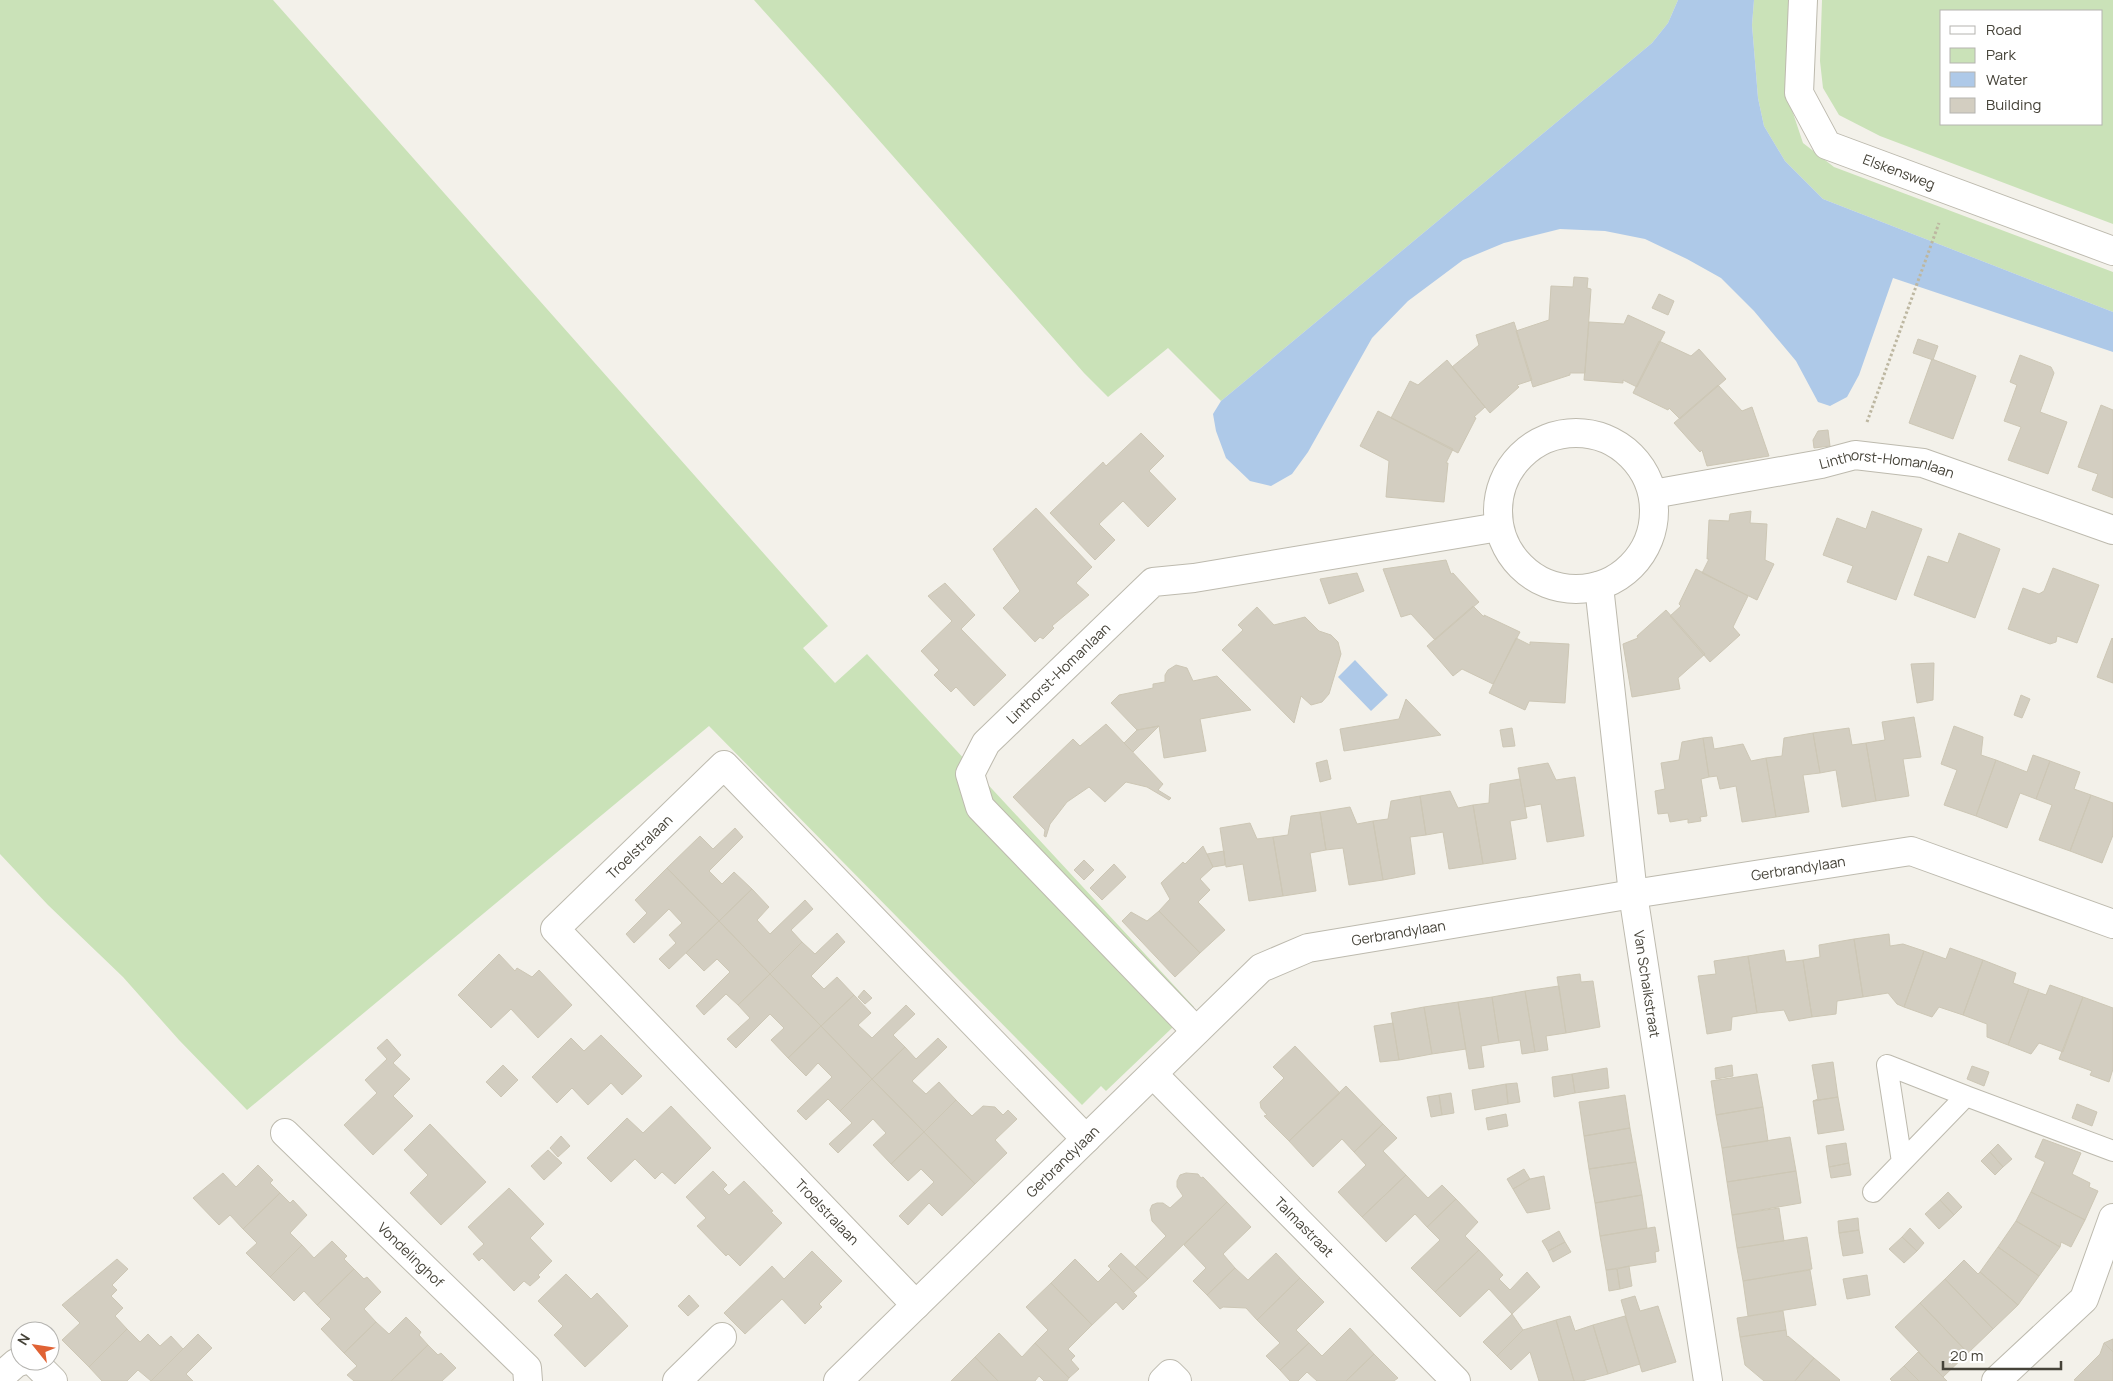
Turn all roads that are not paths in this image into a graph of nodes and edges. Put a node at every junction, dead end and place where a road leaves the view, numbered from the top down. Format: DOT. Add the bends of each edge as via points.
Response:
graph roads {
  1 [pos="1804,0"];
  2 [pos="2113,251"];
  3 [pos="1653,494"];
  4 [pos="1498,527"];
  5 [pos="2113,530"];
  6 [pos="1599,586"];
  7 [pos="1633,894"];
  8 [pos="2113,924"];
  9 [pos="1196,1031"];
  10 [pos="1152,1074"];
  11 [pos="1966,1096"];
  12 [pos="285,1133"];
  13 [pos="1086,1139"];
  14 [pos="2113,1151"];
  15 [pos="1902,1162"];
  16 [pos="1873,1192"];
  17 [pos="2113,1218"];
  18 [pos="916,1305"];
  19 [pos="722,1337"];
  20 [pos="10,1367"];
  21 [pos="43,1371"];
  22 [pos="0,1376"];
  23 [pos="53,1381"];
  24 [pos="528,1381"];
  25 [pos="678,1381"];
  26 [pos="838,1381"];
  27 [pos="1163,1381"];
  28 [pos="1176,1381"];
  29 [pos="1456,1381"];
  30 [pos="1708,1381"];
  31 [pos="1996,1381"];
  1 -- 2 [label="street, Elskensweg" via="1799,93 1828,145"];
  3 -- 4 [label="street" via="1643,471 1628,452 1607,439 1584,432 1559,434 1536,443 1517,459 1504,479 1497,503"];
  3 -- 5 [label="street, Linthorst-Homanlaan" via="1855,456 1923,463"];
  3 -- 6 [label="street" via="1650,537 1640,556 1625,572"];
  4 -- 6 [label="street" via="1505,546 1530,575 1566,589 1585,590"];
  4 -- 9 [label="street, Linthorst-Homanlaan" via="1194,578 1153,582 986,743 970,774 980,806"];
  6 -- 7 [label="street, Van Schaikstraat"];
  7 -- 8 [label="street, Gerbrandylaan" via="1911,851"];
  7 -- 9 [label="street, Gerbrandylaan" via="1308,948 1261,968"];
  7 -- 30 [label="street, Van Schaikstraat"];
  9 -- 10 [label="street, Gerbrandylaan"];
  10 -- 13 [label="street, Gerbrandylaan"];
  10 -- 29 [label="street, Talmastraat"];
  11 -- 14 [label="lane"];
  11 -- 15 [label="lane"];
  11 -- 15 [label="lane" via="1887,1065"];
  12 -- 24 [label="street, Vondelinghof" via="526,1368"];
  13 -- 18 [label="street, Gerbrandylaan"];
  13 -- 18 [label="street, Troelstralaan" via="724,765 570,915 556,929"];
  15 -- 16 [label="lane"];
  17 -- 31 [label="street" via="2084,1299"];
  18 -- 26 [label="street, Gerbrandylaan"];
  19 -- 25 [label="street"];
  20 -- 22 [label="street"];
  21 -- 23 [label="street"];
  27 -- 28 [label="street" via="1170,1374"];
}
